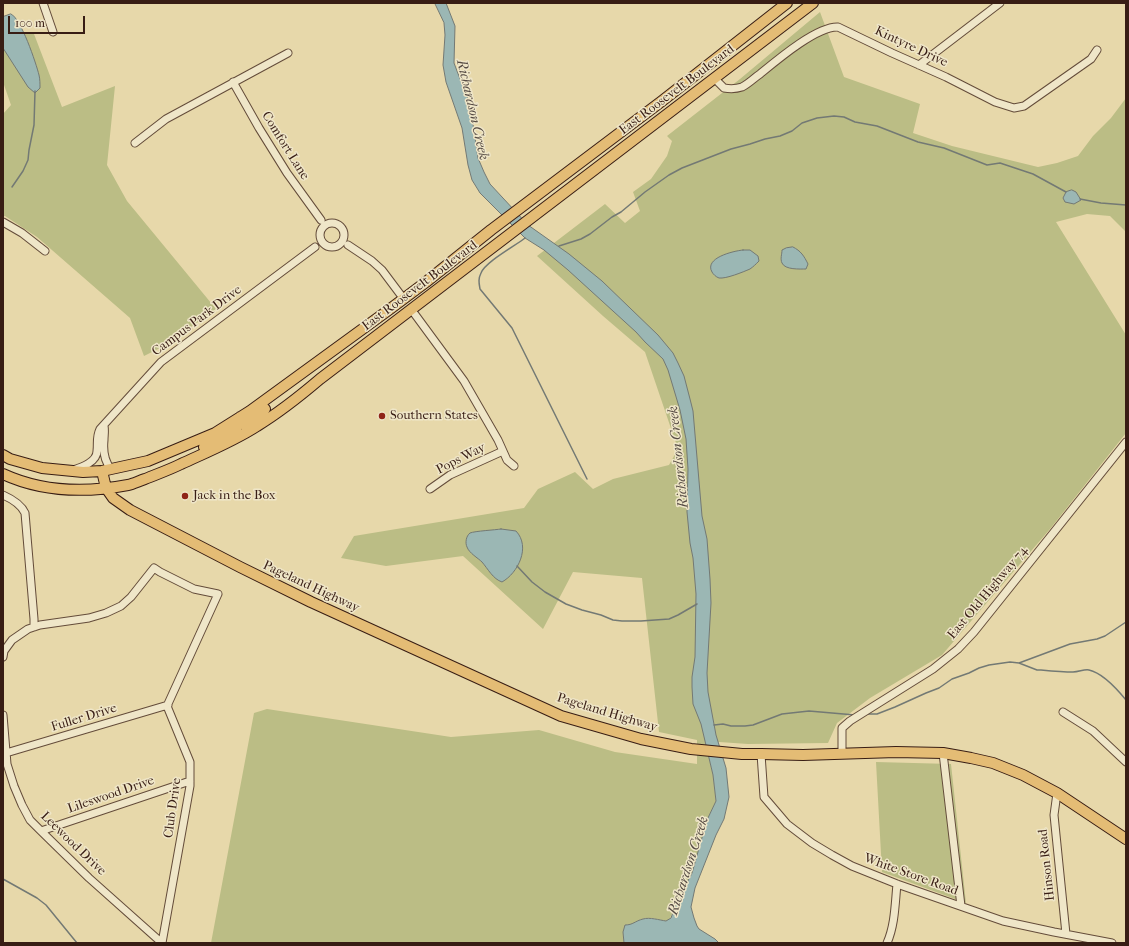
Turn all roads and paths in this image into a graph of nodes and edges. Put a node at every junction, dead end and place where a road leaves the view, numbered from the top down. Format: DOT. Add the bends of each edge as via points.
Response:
graph roads {
  1 [pos="43,3"];
  2 [pos="788,3"];
  3 [pos="813,3"];
  4 [pos="1000,3"];
  5 [pos="53,32"];
  6 [pos="1097,50"];
  7 [pos="288,53"];
  8 [pos="919,65"];
  9 [pos="702,69"];
  10 [pos="714,78"];
  11 [pos="233,82"];
  12 [pos="135,143"];
  13 [pos="626,145"];
  14 [pos="3,222"];
  15 [pos="322,224"];
  16 [pos="342,240"];
  17 [pos="323,242"];
  18 [pos="467,249"];
  19 [pos="45,251"];
  20 [pos="403,298"];
  21 [pos="411,309"];
  22 [pos="338,366"];
  23 [pos="290,383"];
  24 [pos="240,417"];
  25 [pos="104,426"];
  26 [pos="247,432"];
  27 [pos="1126,442"];
  28 [pos="503,451"];
  29 [pos="3,455"];
  30 [pos="514,466"];
  31 [pos="171,469"];
  32 [pos="106,470"];
  33 [pos="70,471"];
  34 [pos="3,474"];
  35 [pos="106,488"];
  36 [pos="430,489"];
  37 [pos="3,495"];
  38 [pos="34,627"];
  39 [pos="3,657"];
  40 [pos="168,705"];
  41 [pos="1063,712"];
  42 [pos="3,715"];
  43 [pos="943,753"];
  44 [pos="6,754"];
  45 [pos="761,754"];
  46 [pos="842,754"];
  47 [pos="1126,762"];
  48 [pos="190,781"];
  49 [pos="1058,794"];
  50 [pos="41,831"];
  51 [pos="1126,838"];
  52 [pos="897,884"];
  53 [pos="961,906"];
  54 [pos="1066,934"];
  55 [pos="162,943"];
  56 [pos="887,943"];
  57 [pos="1112,943"];
  1 -- 5 [label="street"];
  2 -- 9 [label="highway, East Roosevelt Boulevard"];
  2 -- 10 [label="highway" via="787,9 716,66"];
  3 -- 10 [label="highway, East Roosevelt Boulevard"];
  4 -- 8 [label="street"];
  6 -- 8 [label="street, Kintyre Drive" via="1091,59 1076,70 1024,106 1014,108 995,102"];
  7 -- 11 [label="street"];
  8 -- 10 [label="street, Kintyre Drive" via="834,26 812,35 744,86 737,89 724,88"];
  9 -- 13 [label="highway" via="704,74 700,81 635,133"];
  9 -- 18 [label="highway, East Roosevelt Boulevard"];
  10 -- 13 [label="highway, East Roosevelt Boulevard"];
  11 -- 12 [label="street" via="166,119"];
  11 -- 15 [label="street, Comfort Lane" via="287,173"];
  13 -- 21 [label="highway, East Roosevelt Boulevard"];
  14 -- 19 [label="street"];
  15 -- 16 [label="street" via="340,226"];
  15 -- 17 [label="street" via="320,231"];
  16 -- 17 [label="street" via="333,247"];
  16 -- 20 [label="street" via="382,270"];
  17 -- 25 [label="street, Campus Park Drive" via="161,362"];
  18 -- 20 [label="highway, East Roosevelt Boulevard"];
  18 -- 21 [label="highway" via="449,268 411,299"];
  20 -- 22 [label="highway" via="400,309 348,353"];
  20 -- 23 [label="highway, East Roosevelt Boulevard"];
  21 -- 22 [label="highway, East Roosevelt Boulevard"];
  21 -- 28 [label="street" via="464,381"];
  22 -- 26 [label="highway, East Roosevelt Boulevard"];
  23 -- 24 [label="highway, East Roosevelt Boulevard"];
  23 -- 26 [label="highway" via="277,400 247,423"];
  24 -- 31 [label="highway" via="236,429 176,462"];
  24 -- 32 [label="highway, East Roosevelt Boulevard" via="215,433 148,461"];
  25 -- 32 [label="street"];
  25 -- 33 [label="street, Campus Park Drive" via="97,437 95,458 86,465"];
  26 -- 31 [label="highway, East Roosevelt Boulevard"];
  27 -- 46 [label="street, East Old Highway 74" via="958,649 934,669 842,728"];
  28 -- 30 [label="street" via="507,460"];
  28 -- 36 [label="street, Pops Way" via="450,476"];
  29 -- 33 [label="highway, East Roosevelt Boulevard" via="42,468"];
  31 -- 35 [label="highway, East Roosevelt Boulevard" via="129,485"];
  32 -- 33 [label="highway, East Roosevelt Boulevard"];
  32 -- 35 [label="highway, Pageland Highway"];
  34 -- 35 [label="highway, East Roosevelt Boulevard" via="39,486 60,489"];
  35 -- 45 [label="highway, Pageland Highway" via="112,498 130,510 240,567 561,716 640,739 692,748"];
  37 -- 38 [label="street" via="23,508 25,513"];
  38 -- 39 [label="street" via="12,640"];
  38 -- 40 [label="street" via="89,618 121,606 154,568 194,589 218,594"];
  40 -- 44 [label="street, Fuller Drive"];
  40 -- 48 [label="street, Club Drive" via="190,762"];
  41 -- 47 [label="street" via="1093,730"];
  42 -- 44 [label="street, Leewood Drive"];
  43 -- 46 [label="highway, Pageland Highway"];
  43 -- 49 [label="highway, Pageland Highway" via="994,764 1023,775"];
  43 -- 53 [label="street"];
  44 -- 50 [label="street, Leewood Drive" via="7,764 22,805 30,820"];
  45 -- 46 [label="highway, Pageland Highway"];
  45 -- 52 [label="street, White Store Road" via="764,797 787,824 812,843 852,866"];
  48 -- 50 [label="street, Lileswood Drive"];
  48 -- 55 [label="street, Club Drive"];
  49 -- 51 [label="highway, Pageland Highway"];
  49 -- 54 [label="street, Hinson Road" via="1054,815"];
  50 -- 55 [label="street, Leewood Drive"];
  52 -- 53 [label="street, White Store Road"];
  52 -- 56 [label="street" via="893,923"];
  53 -- 54 [label="street, White Store Road" via="1002,921"];
  54 -- 57 [label="street, White Store Road"];
}
